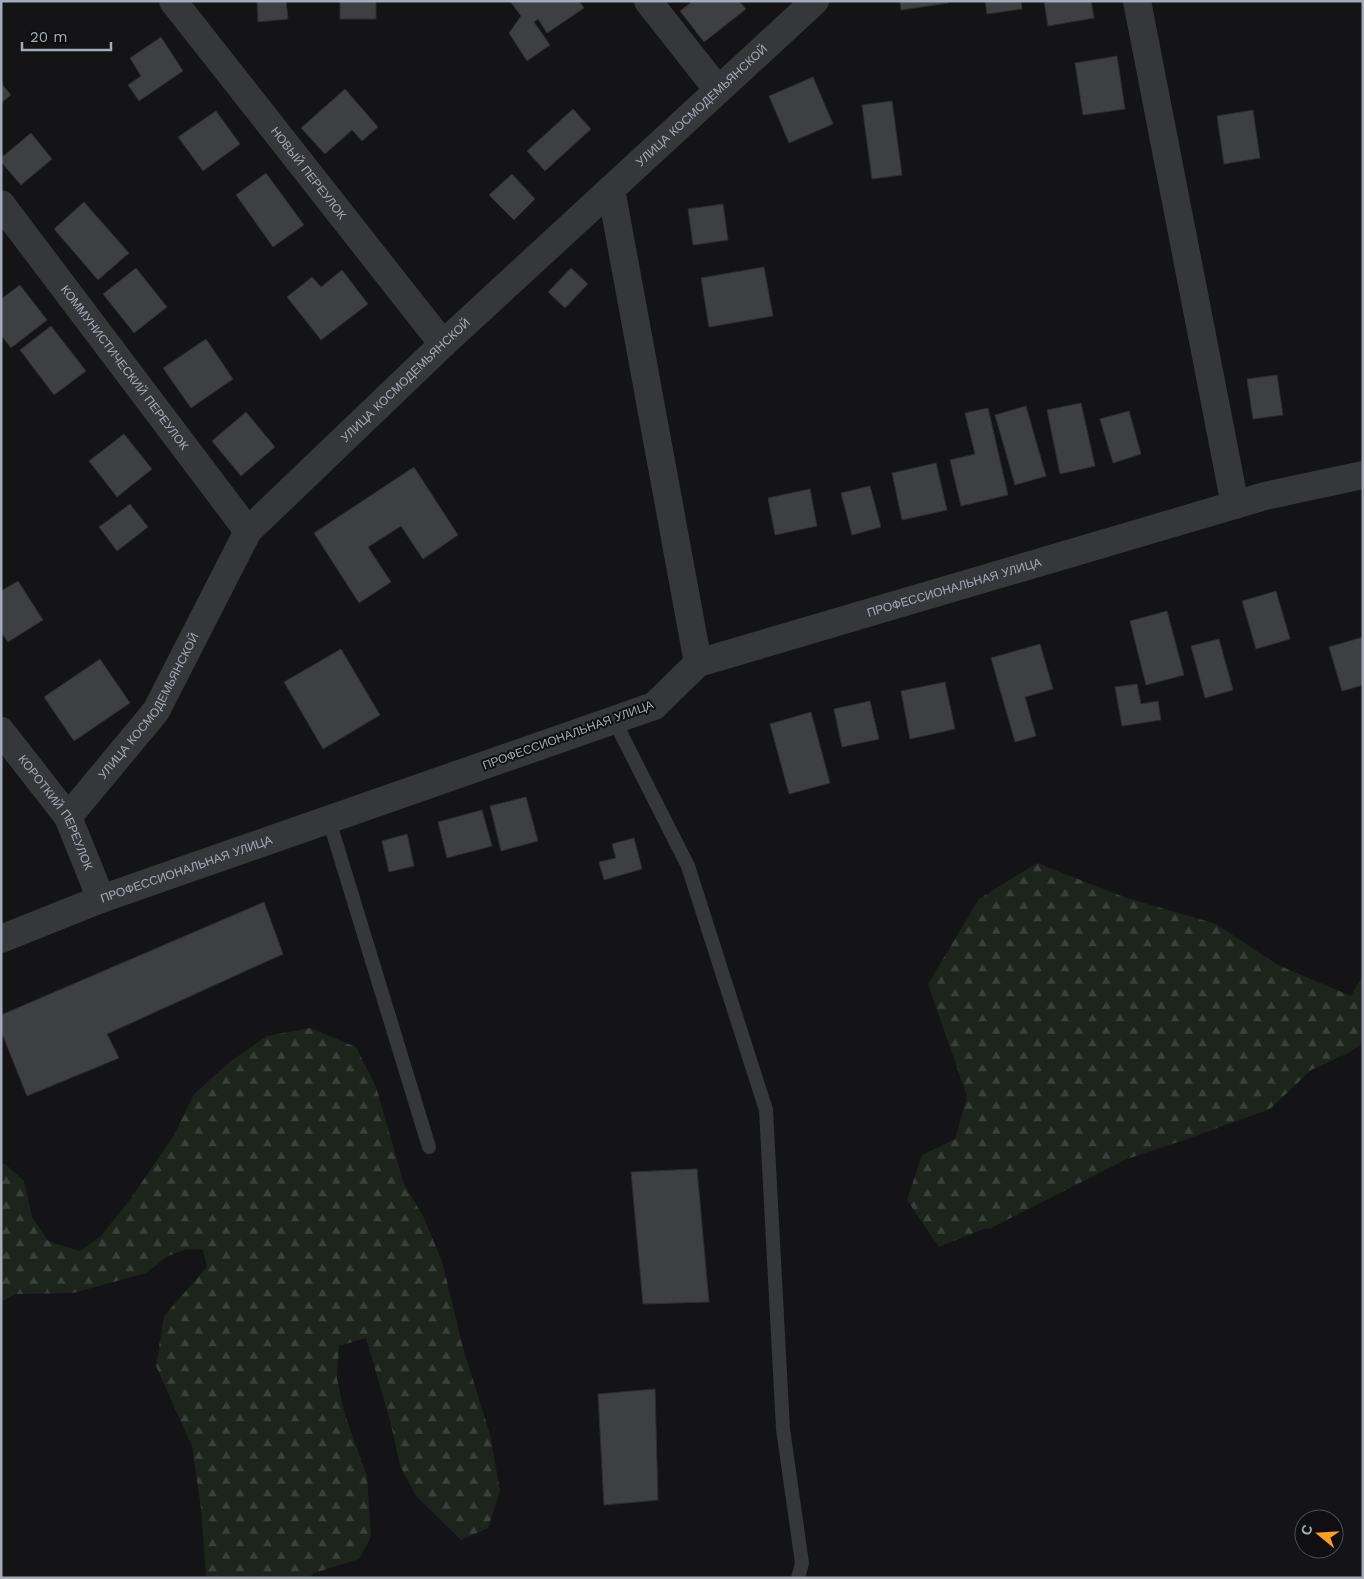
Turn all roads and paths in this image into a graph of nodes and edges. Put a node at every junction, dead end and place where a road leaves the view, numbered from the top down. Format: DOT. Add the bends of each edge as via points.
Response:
graph roads {
  1 [pos="173,1"];
  2 [pos="648,1"];
  3 [pos="814,1"];
  4 [pos="1137,1"];
  5 [pos="718,90"];
  6 [pos="611,189"];
  7 [pos="1,204"];
  8 [pos="442,344"];
  9 [pos="1363,475"];
  10 [pos="1235,505"];
  11 [pos="248,531"];
  12 [pos="698,663"];
  13 [pos="614,720"];
  14 [pos="1,732"];
  15 [pos="68,817"];
  16 [pos="328,820"];
  17 [pos="101,899"];
  18 [pos="1,939"];
  19 [pos="428,1147"];
  20 [pos="798,1578"];
  1 -- 8 [label="street, НОВЫЙ ПЕРЕУЛОК"];
  2 -- 5 [label="street"];
  3 -- 5 [label="street, УЛИЦА КОСМОДЕМЬЯНСКОЙ"];
  4 -- 10 [label="street"];
  5 -- 6 [label="street, УЛИЦА КОСМОДЕМЬЯНСКОЙ"];
  6 -- 8 [label="street, УЛИЦА КОСМОДЕМЬЯНСКОЙ"];
  6 -- 12 [label="street"];
  7 -- 11 [label="street, КОММУНИСТИЧЕСКИЙ ПЕРЕУЛОК"];
  8 -- 11 [label="street, УЛИЦА КОСМОДЕМЬЯНСКОЙ"];
  9 -- 10 [label="street, ПРОФЕССИОНАЛЬНАЯ УЛИЦА"];
  10 -- 12 [label="street, ПРОФЕССИОНАЛЬНАЯ УЛИЦА"];
  11 -- 15 [label="street, УЛИЦА КОСМОДЕМЬЯНСКОЙ" via="156,711"];
  12 -- 13 [label="street, ПРОФЕССИОНАЛЬНАЯ УЛИЦА" via="654,706"];
  13 -- 16 [label="street, ПРОФЕССИОНАЛЬНАЯ УЛИЦА"];
  13 -- 20 [label="lane" via="688,866 766,1110 783,1429 802,1563"];
  14 -- 15 [label="street, КОРОТКИЙ ПЕРЕУЛОК"];
  15 -- 17 [label="street, КОРОТКИЙ ПЕРЕУЛОК"];
  16 -- 17 [label="street, ПРОФЕССИОНАЛЬНАЯ УЛИЦА"];
  16 -- 19 [label="lane"];
  17 -- 18 [label="street, ПРОФЕССИОНАЛЬНАЯ УЛИЦА"];
}
